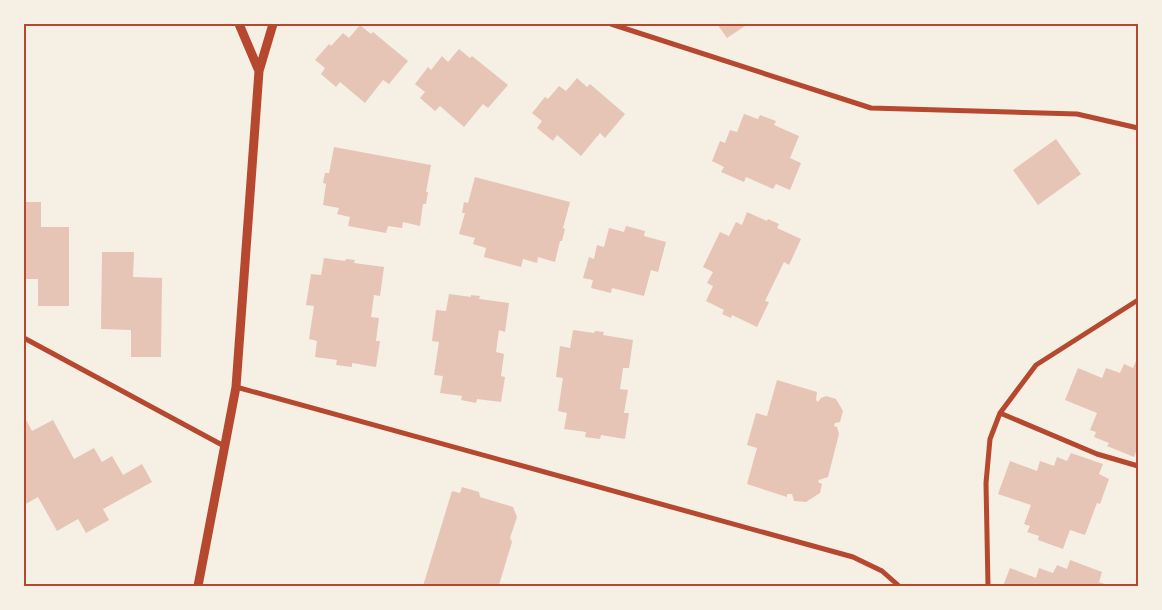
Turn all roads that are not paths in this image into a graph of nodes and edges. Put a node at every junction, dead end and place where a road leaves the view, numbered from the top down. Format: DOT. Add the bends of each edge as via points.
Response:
graph roads {
  1 [pos="239,24"];
  2 [pos="273,24"];
  3 [pos="611,24"];
  4 [pos="259,71"];
  5 [pos="1138,128"];
  6 [pos="1138,300"];
  7 [pos="24,338"];
  8 [pos="236,387"];
  9 [pos="1000,414"];
  10 [pos="224,446"];
  11 [pos="1138,466"];
  12 [pos="198,586"];
  13 [pos="899,586"];
  14 [pos="988,586"];
  1 -- 4 [label="street"];
  2 -- 4 [label="street"];
  3 -- 5 [label="street" via="871,108 1077,114"];
  4 -- 8 [label="street"];
  6 -- 9 [label="street" via="1036,365"];
  7 -- 10 [label="street"];
  8 -- 10 [label="street"];
  8 -- 13 [label="street" via="853,557 882,571"];
  9 -- 11 [label="street" via="1097,454"];
  9 -- 14 [label="street" via="990,439 986,483"];
  10 -- 12 [label="street"];
}
